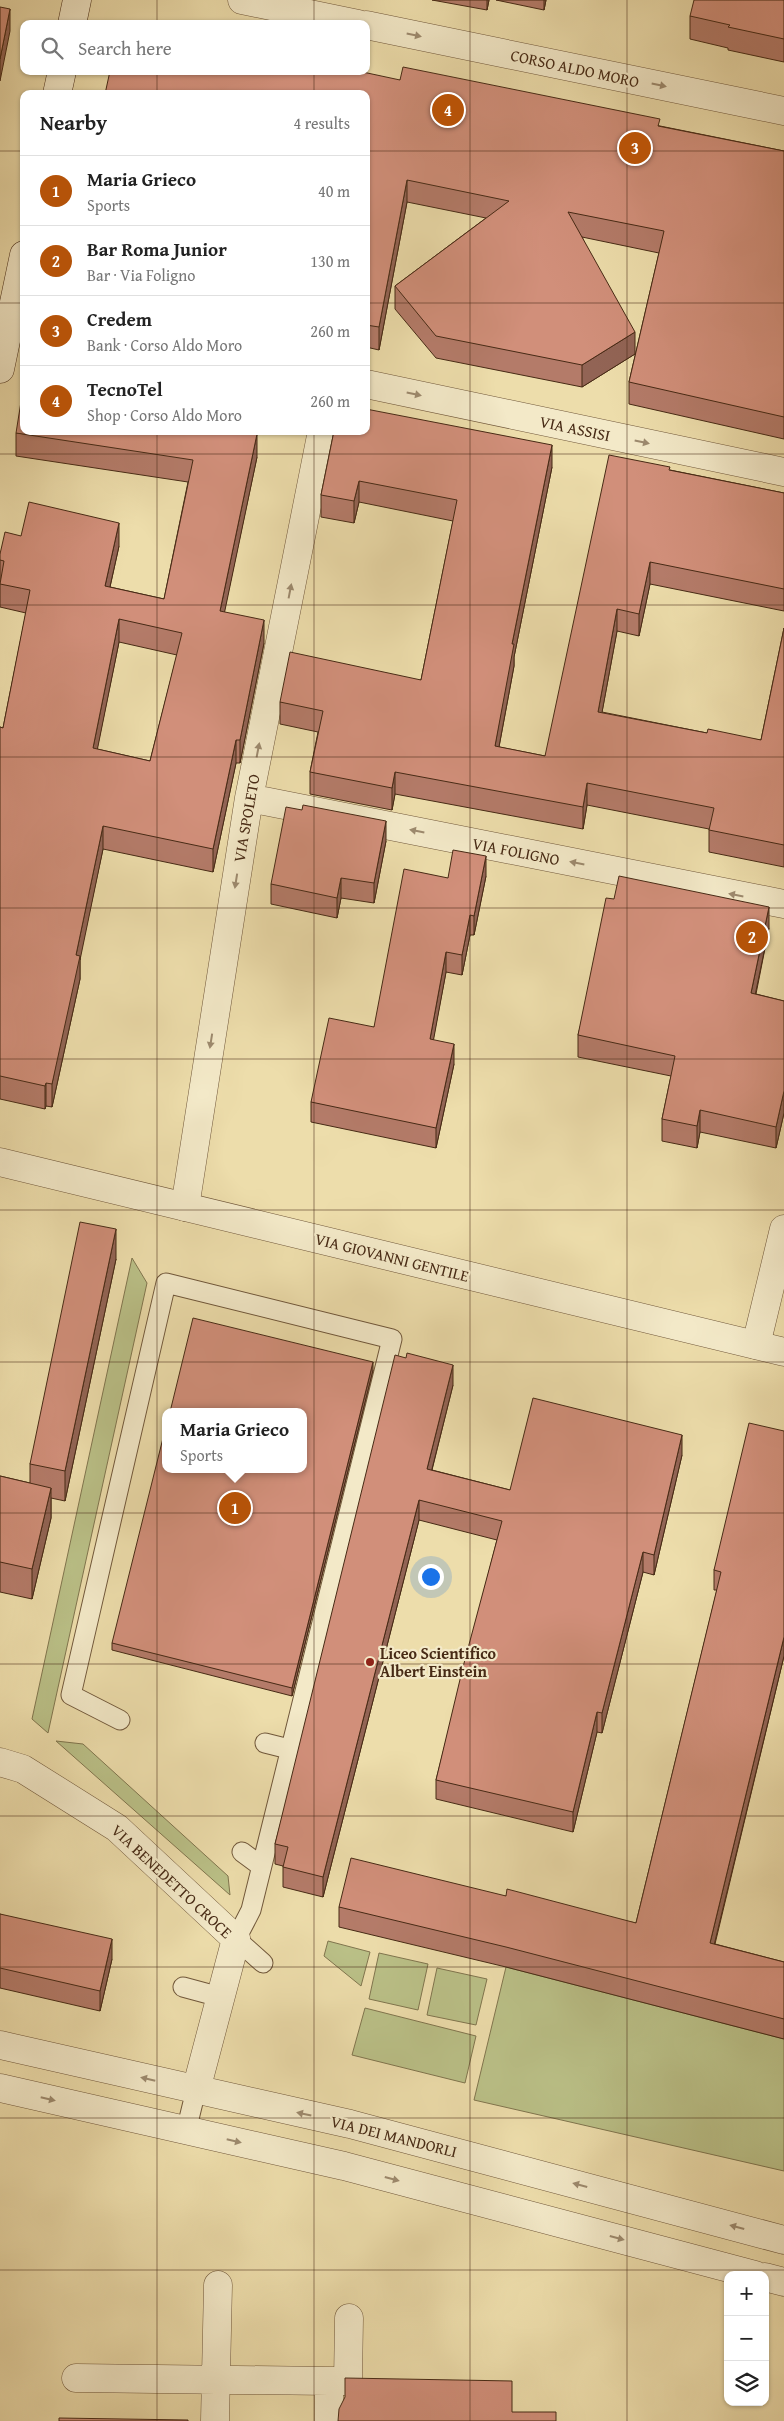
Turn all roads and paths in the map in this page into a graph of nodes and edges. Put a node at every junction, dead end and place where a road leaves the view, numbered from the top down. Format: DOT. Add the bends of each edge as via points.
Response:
graph roads {
  1 [pos="77,0"];
  2 [pos="242,0"];
  3 [pos="73,20"];
  4 [pos="339,20"];
  5 [pos="370,27"];
  6 [pos="61,75"];
  7 [pos="58,90"];
  8 [pos="784,111"];
  9 [pos="20,292"];
  10 [pos="18,311"];
  11 [pos="0,369"];
  12 [pos="370,385"];
  13 [pos="321,435"];
  14 [pos="784,472"];
  15 [pos="249,798"];
  16 [pos="784,904"];
  17 [pos="0,1162"];
  18 [pos="184,1207"];
  19 [pos="784,1229"];
  20 [pos="756,1345"];
  21 [pos="784,1352"];
  22 [pos="120,1720"];
  23 [pos="266,1743"];
  24 [pos="289,1750"];
  25 [pos="0,1762"];
  26 [pos="242,1852"];
  27 [pos="261,1866"];
  28 [pos="236,1939"];
  29 [pos="263,1963"];
  30 [pos="183,1987"];
  31 [pos="220,1997"];
  32 [pos="0,2045"];
  33 [pos="0,2088"];
  34 [pos="196,2090"];
  35 [pos="186,2131"];
  36 [pos="784,2240"];
  37 [pos="740,2271"];
  38 [pos="769,2279"];
  39 [pos="784,2282"];
  40 [pos="218,2285"];
  41 [pos="349,2318"];
  42 [pos="76,2378"];
  43 [pos="216,2379"];
  44 [pos="329,2381"];
  45 [pos="215,2421"];
  46 [pos="329,2421"];
  1 -- 3 [label="street"];
  2 -- 4 [label="street"];
  5 -- 8 [label="street, CORSO ALDO MORO, one-way"];
  6 -- 7 [label="street"];
  9 -- 10 [label="street"];
  10 -- 11 [label="street"];
  12 -- 14 [label="street, VIA ASSISI, one-way"];
  15 -- 13 [label="street, VIA SPOLETO, one-way"];
  16 -- 15 [label="street, VIA FOLIGNO, one-way"];
  15 -- 18 [label="street, VIA SPOLETO, one-way"];
  17 -- 18 [label="street, VIA GIOVANNI GENTILE"];
  18 -- 20 [label="street, VIA GIOVANNI GENTILE"];
  19 -- 20 [label="street"];
  20 -- 21 [label="street, VIA GIOVANNI GENTILE"];
  22 -- 24 [label="lane" via="71,1694 166,1283 392,1339"];
  23 -- 24 [label="lane"];
  24 -- 27 [label="lane"];
  25 -- 28 [label="street, VIA BENEDETTO CROCE" via="23,1769 117,1828"];
  26 -- 27 [label="lane"];
  27 -- 28 [label="lane" via="251,1910"];
  28 -- 29 [label="lane"];
  28 -- 31 [label="street, VIA BENEDETTO CROCE"];
  30 -- 31 [label="lane"];
  31 -- 34 [label="street, VIA BENEDETTO CROCE"];
  34 -- 32 [label="street, VIA DEI MANDORLI, one-way"];
  33 -- 35 [label="street, one-way"];
  34 -- 35 [label="lane"];
  36 -- 34 [label="street, VIA DEI MANDORLI, one-way" via="350,2124"];
  35 -- 37 [label="street, one-way" via="344,2166"];
  38 -- 39 [label="street"];
  40 -- 43 [label="street"];
  41 -- 44 [label="street" via="348,2381"];
  42 -- 43 [label="street"];
  43 -- 44 [label="street"];
  43 -- 45 [label="street"];
  44 -- 46 [label="street"];
}
